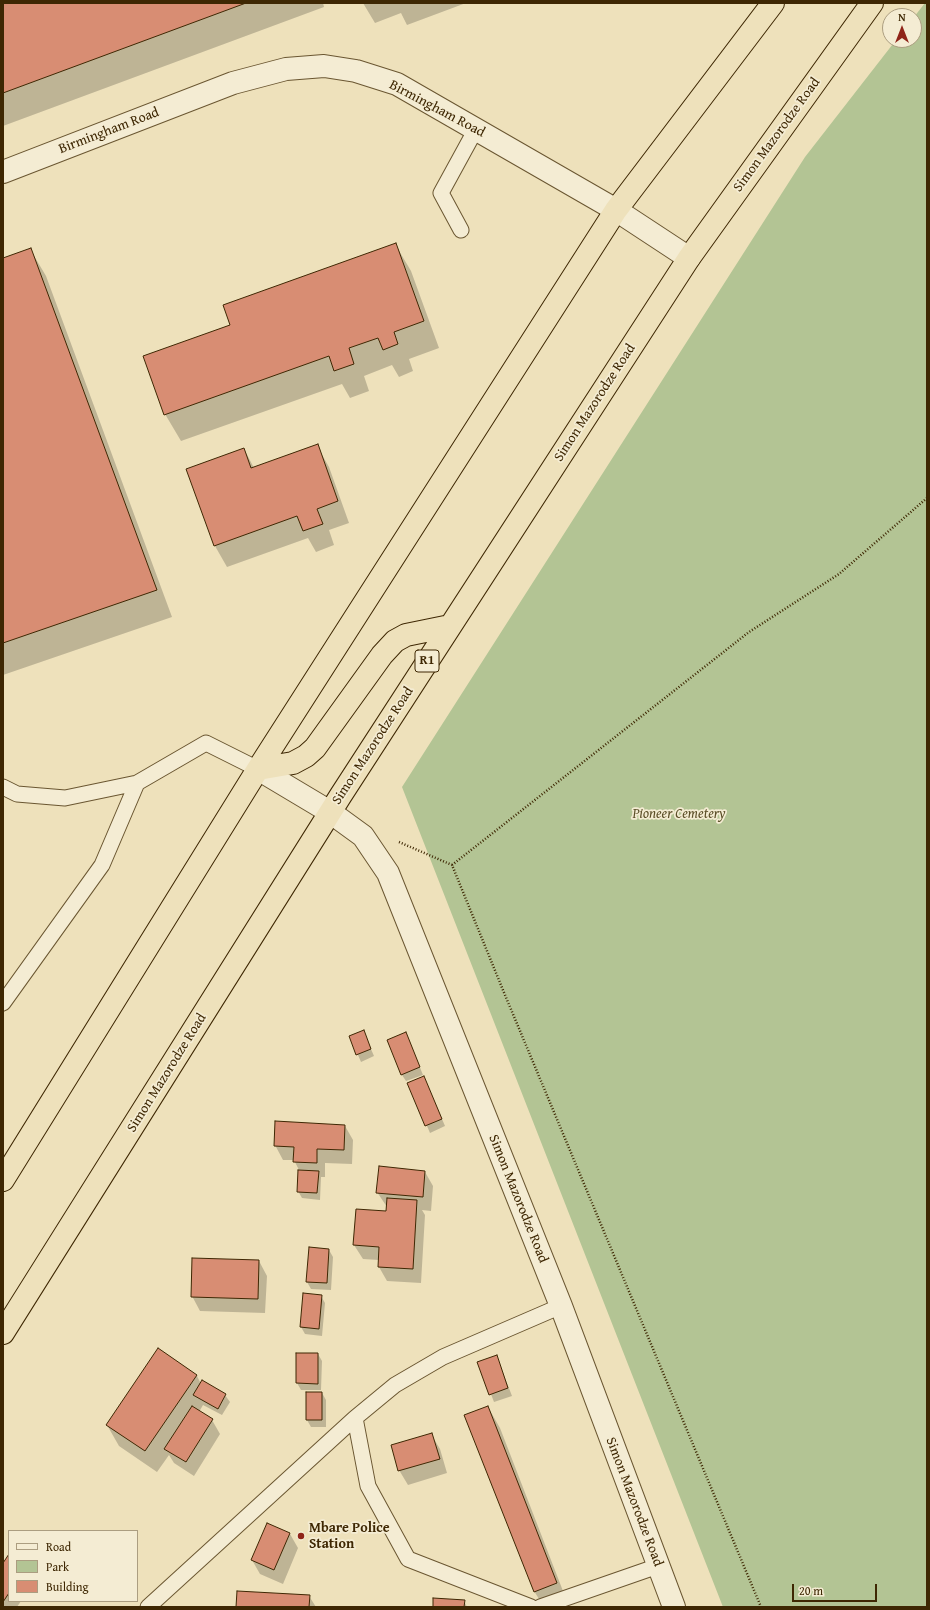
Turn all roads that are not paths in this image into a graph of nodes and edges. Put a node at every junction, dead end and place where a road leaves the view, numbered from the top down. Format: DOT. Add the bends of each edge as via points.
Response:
graph roads {
  1 [pos="773,3"];
  2 [pos="872,3"];
  3 [pos="476,129"];
  4 [pos="3,172"];
  5 [pos="616,210"];
  6 [pos="462,230"];
  7 [pos="689,258"];
  8 [pos="450,626"];
  9 [pos="258,769"];
  10 [pos="136,783"];
  11 [pos="3,787"];
  12 [pos="330,812"];
  13 [pos="3,1003"];
  14 [pos="3,1180"];
  15 [pos="561,1306"];
  16 [pos="3,1333"];
  17 [pos="355,1418"];
  18 [pos="658,1566"];
  19 [pos="148,1607"];
  20 [pos="531,1607"];
  21 [pos="540,1607"];
  22 [pos="674,1607"];
  1 -- 5 [label="highway"];
  2 -- 7 [label="highway, Simon Mazorodze Road / R1"];
  3 -- 4 [label="street, Birmingham Road" via="397,84 356,71 324,66 286,69 233,83"];
  3 -- 5 [label="street, Birmingham Road"];
  3 -- 6 [label="lane" via="441,193"];
  5 -- 7 [label="street, Birmingham Road"];
  5 -- 9 [label="highway"];
  7 -- 8 [label="highway, Simon Mazorodze Road / R1"];
  8 -- 9 [label="highway" via="406,634 395,641 382,655 316,748 293,762"];
  8 -- 12 [label="highway, Simon Mazorodze Road / R1"];
  9 -- 10 [label="lane" via="206,743"];
  9 -- 12 [label="street, Simon Mazorodze Road"];
  9 -- 14 [label="highway"];
  10 -- 11 [label="lane" via="65,798 17,794"];
  10 -- 13 [label="lane" via="102,865"];
  12 -- 15 [label="street, Simon Mazorodze Road" via="363,836 388,873"];
  12 -- 16 [label="highway, Simon Mazorodze Road / R1"];
  15 -- 17 [label="lane" via="443,1357 395,1385"];
  15 -- 18 [label="street, Simon Mazorodze Road"];
  17 -- 19 [label="lane"];
  17 -- 20 [label="lane" via="368,1486 408,1559"];
  18 -- 21 [label="lane"];
  18 -- 22 [label="street, Simon Mazorodze Road"];
}
